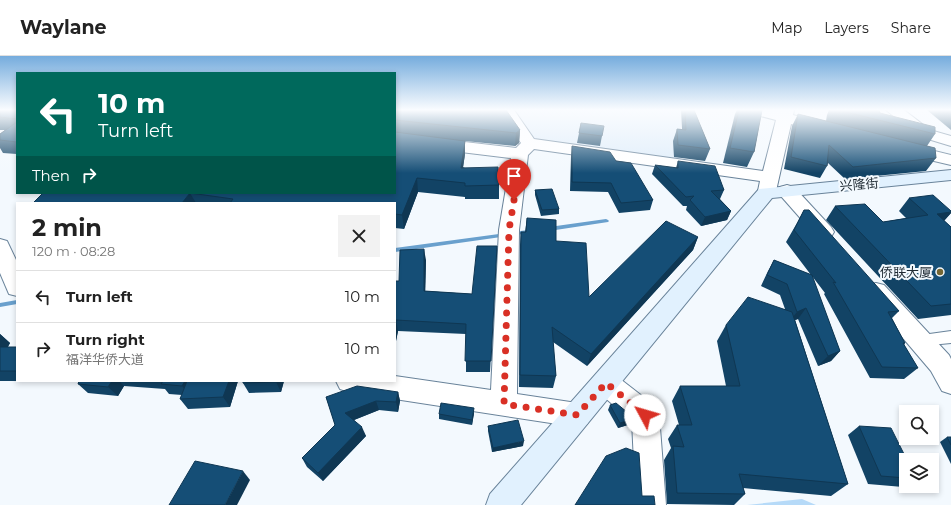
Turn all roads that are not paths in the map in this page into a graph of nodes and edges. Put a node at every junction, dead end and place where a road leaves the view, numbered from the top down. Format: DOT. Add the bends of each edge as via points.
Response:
graph roads {
  1 [pos="516,131"];
  2 [pos="782,131"];
  3 [pos="921,131"];
  4 [pos="396,139"];
  5 [pos="951,141"];
  6 [pos="890,145"];
  7 [pos="524,149"];
  8 [pos="951,160"];
  9 [pos="951,175"];
  10 [pos="774,187"];
  11 [pos="0,246"];
  12 [pos="838,248"];
  13 [pos="864,277"];
  14 [pos="16,286"];
  15 [pos="951,337"];
  16 [pos="920,340"];
  17 [pos="356,382"];
  18 [pos="951,382"];
  19 [pos="606,383"];
  20 [pos="504,404"];
  21 [pos="577,415"];
  22 [pos="501,505"];
  23 [pos="651,505"];
  1 -- 7 [label="street"];
  2 -- 10 [label="street"];
  3 -- 5 [label="street"];
  4 -- 7 [label="street"];
  6 -- 8 [label="street"];
  7 -- 10 [label="street"];
  7 -- 20 [label="street" via="509,235"];
  9 -- 10 [label="street, 兴隆街"];
  10 -- 12 [label="street"];
  10 -- 19 [label="street"];
  11 -- 14 [label="street"];
  13 -- 16 [label="street"];
  15 -- 16 [label="lane"];
  16 -- 18 [label="street" via="940,363"];
  17 -- 20 [label="street"];
  19 -- 21 [label="street"];
  19 -- 23 [label="street" via="645,415"];
  20 -- 21 [label="street"];
  21 -- 22 [label="street"];
}
